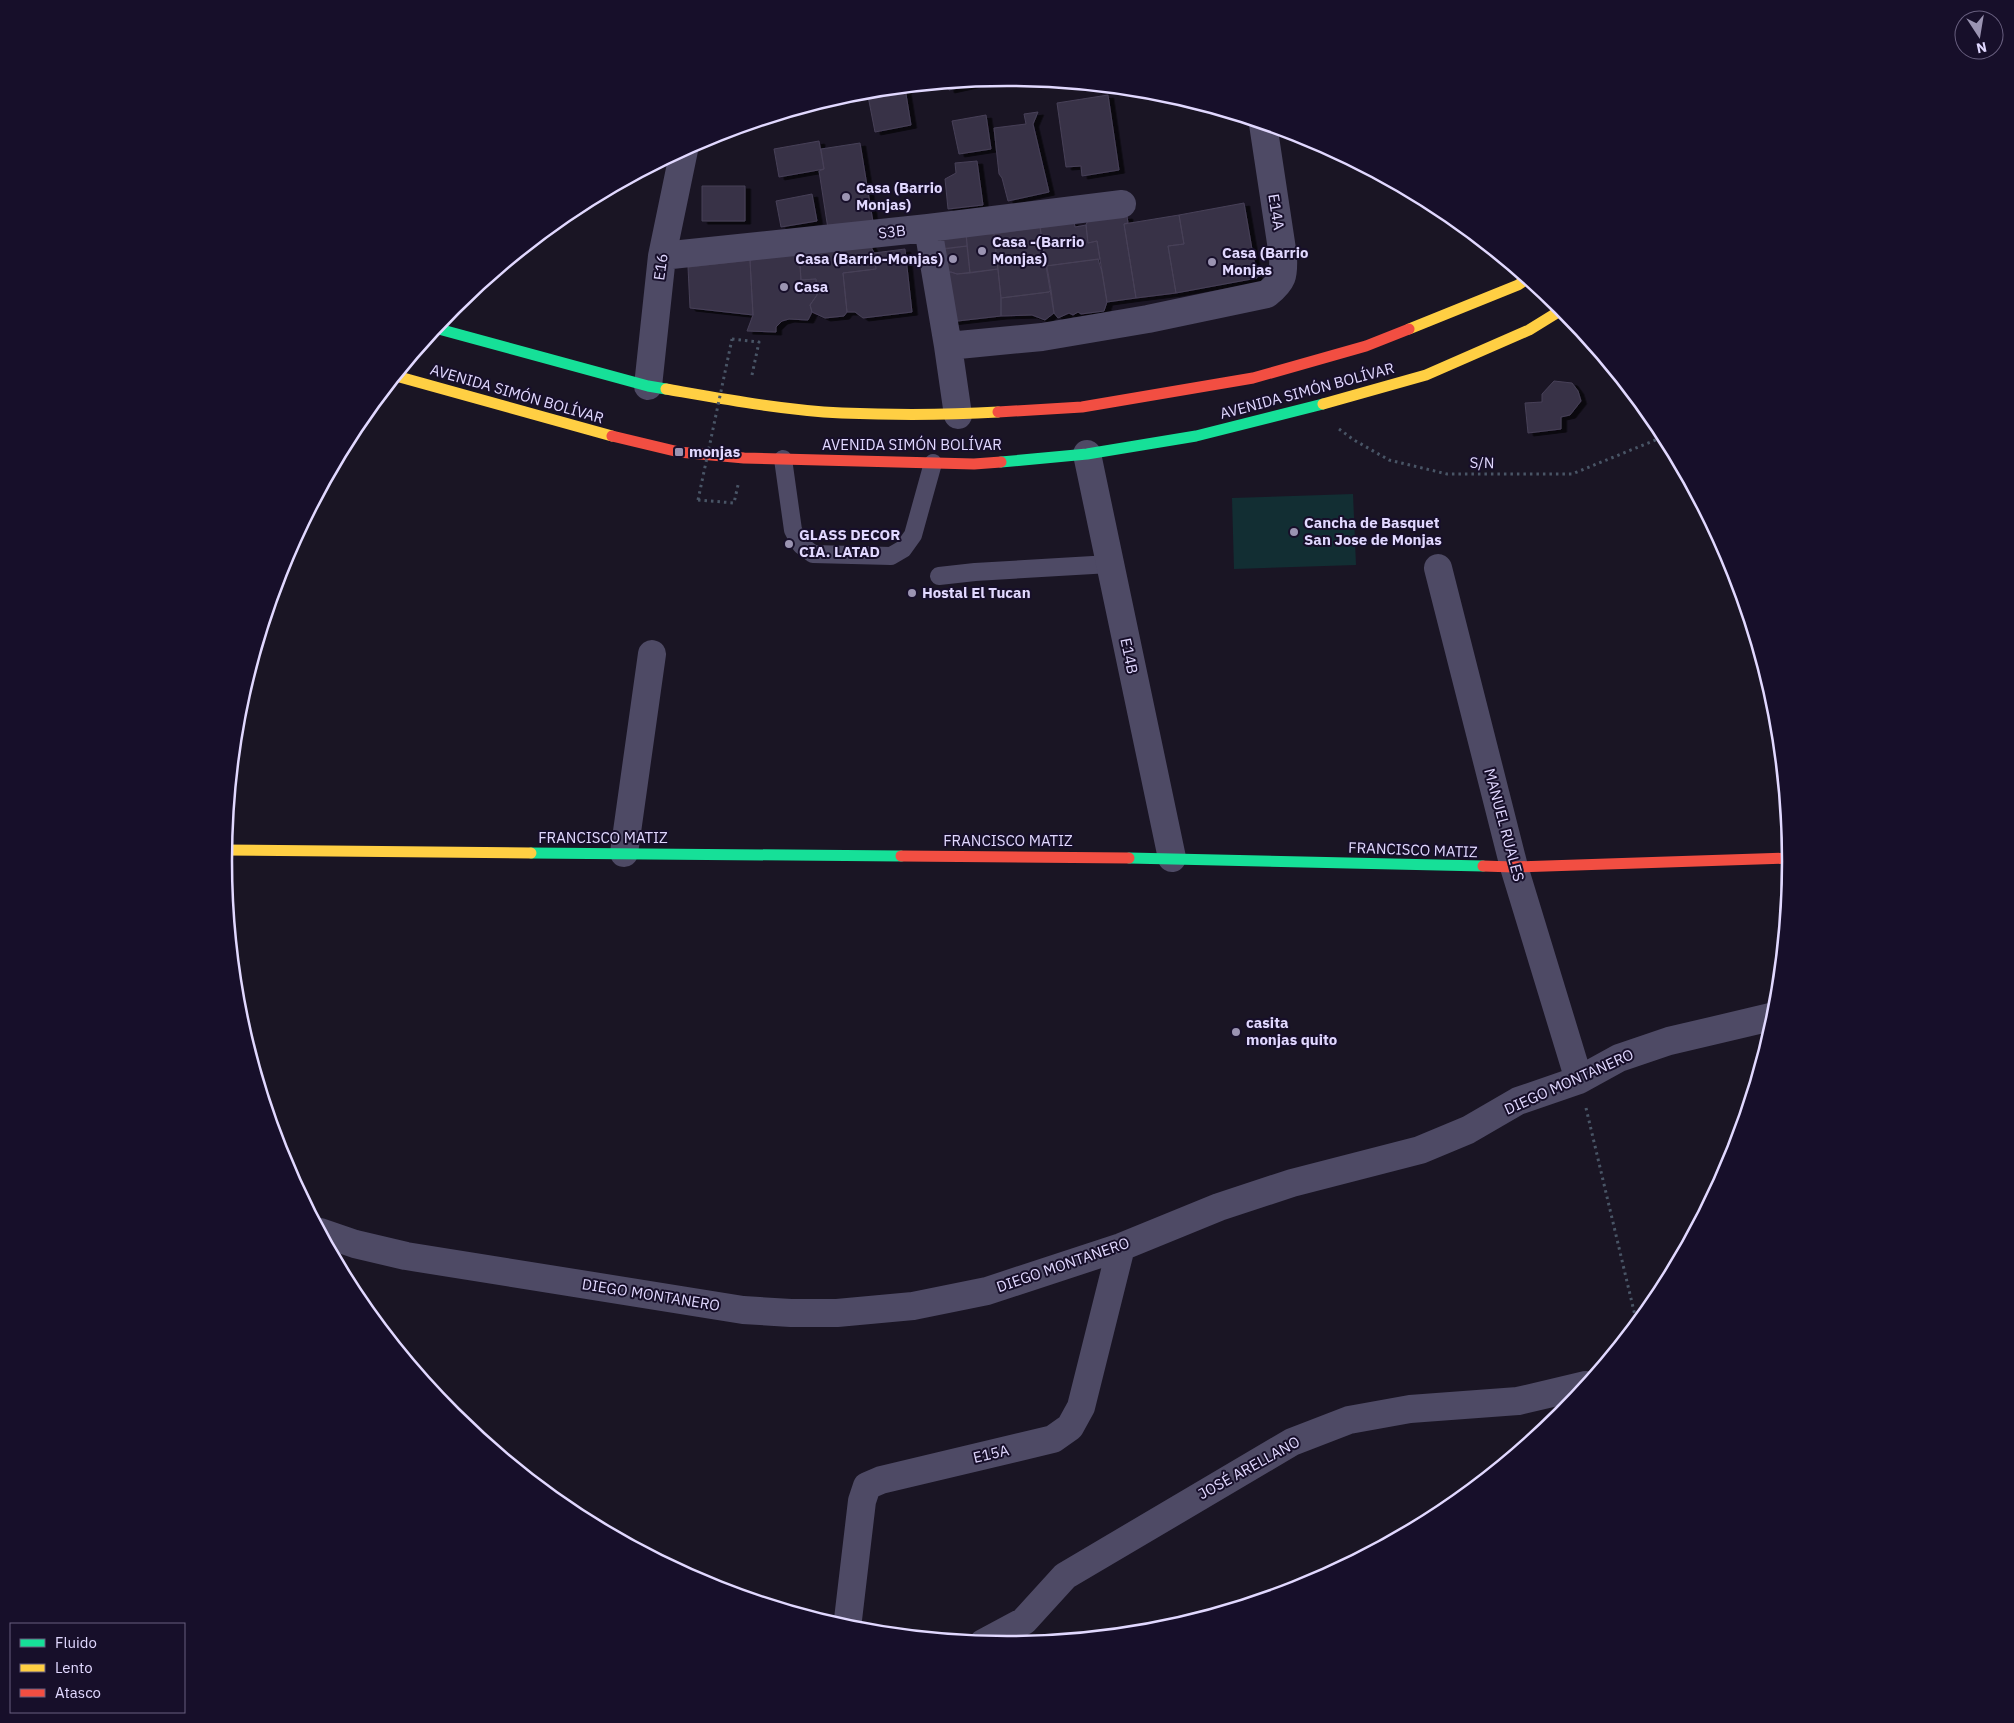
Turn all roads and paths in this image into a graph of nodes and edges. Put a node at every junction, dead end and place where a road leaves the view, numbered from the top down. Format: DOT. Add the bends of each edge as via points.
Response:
graph roads {
  1 [pos="1269,132"];
  2 [pos="682,158"];
  3 [pos="1122,204"];
  4 [pos="928,228"];
  5 [pos="662,256"];
  6 [pos="1522,282"];
  7 [pos="1556,314"];
  8 [pos="443,330"];
  9 [pos="759,342"];
  10 [pos="948,346"];
  11 [pos="402,378"];
  12 [pos="648,386"];
  13 [pos="1308,408"];
  14 [pos="958,415"];
  15 [pos="1657,439"];
  16 [pos="1087,454"];
  17 [pos="783,459"];
  18 [pos="933,463"];
  19 [pos="734,503"];
  20 [pos="1110,564"];
  21 [pos="1438,568"];
  22 [pos="939,576"];
  23 [pos="652,654"];
  24 [pos="232,850"];
  25 [pos="624,853"];
  26 [pos="1172,858"];
  27 [pos="1782,858"];
  28 [pos="1514,867"];
  29 [pos="1766,1018"];
  30 [pos="1579,1080"];
  31 [pos="328,1235"];
  32 [pos="1121,1247"];
  33 [pos="1635,1315"];
  34 [pos="1577,1387"];
  35 [pos="848,1620"];
  36 [pos="995,1637"];
  1 -- 10 [label="street, E14A" via="1284,274 1278,285 1267,294 1052,335"];
  2 -- 5 [label="street, E16"];
  3 -- 4 [label="street, S3B"];
  4 -- 5 [label="street, S3B"];
  4 -- 10 [label="street"];
  5 -- 12 [label="street, E16"];
  6 -- 14 [label="main road, AVENIDA SIMÓN BOLÍVAR" via="1366,346 1254,378 1082,408"];
  7 -- 13 [label="main road, AVENIDA SIMÓN BOLÍVAR" via="1529,330 1426,375"];
  8 -- 12 [label="main road, AVENIDA SIMÓN BOLÍVAR"];
  9 -- 19 [label="path, bridge" via="732,339 698,500"];
  10 -- 14 [label="street"];
  11 -- 17 [label="main road, AVENIDA SIMÓN BOLÍVAR" via="679,452"];
  12 -- 14 [label="main road, AVENIDA SIMÓN BOLÍVAR" via="747,403 841,413"];
  13 -- 15 [label="path, S/N" via="1389,460 1447,474 1572,474"];
  13 -- 16 [label="main road, AVENIDA SIMÓN BOLÍVAR" via="1196,436"];
  16 -- 18 [label="main road, AVENIDA SIMÓN BOLÍVAR" via="974,464"];
  16 -- 20 [label="street, E14B"];
  17 -- 18 [label="main road, AVENIDA SIMÓN BOLÍVAR"];
  17 -- 18 [label="lane" via="793,530 800,545 813,554 891,556 903,548 913,535"];
  20 -- 22 [label="lane"];
  20 -- 26 [label="street, E14B"];
  21 -- 28 [label="street, MANUEL RUALES"];
  23 -- 25 [label="street"];
  24 -- 25 [label="main road, FRANCISCO MATIZ"];
  25 -- 26 [label="main road, FRANCISCO MATIZ"];
  26 -- 28 [label="main road, FRANCISCO MATIZ"];
  27 -- 28 [label="main road, FRANCISCO MATIZ"];
  28 -- 30 [label="street, MANUEL RUALES"];
  29 -- 30 [label="street, DIEGO MONTANERO" via="1619,1058"];
  30 -- 32 [label="street, DIEGO MONTANERO" via="1518,1101 1468,1130 1420,1150 1292,1183"];
  30 -- 33 [label="path"];
  31 -- 32 [label="street, DIEGO MONTANERO" via="406,1256 742,1310 792,1313 837,1313 913,1306 987,1291"];
  32 -- 35 [label="street, E15A" via="1081,1407 1070,1427 1053,1440 867,1486 862,1501"];
  34 -- 36 [label="street, JOSÉ ARELLANO" via="1518,1401 1410,1409 1349,1420 1292,1442 1066,1576 1024,1621"];
}
